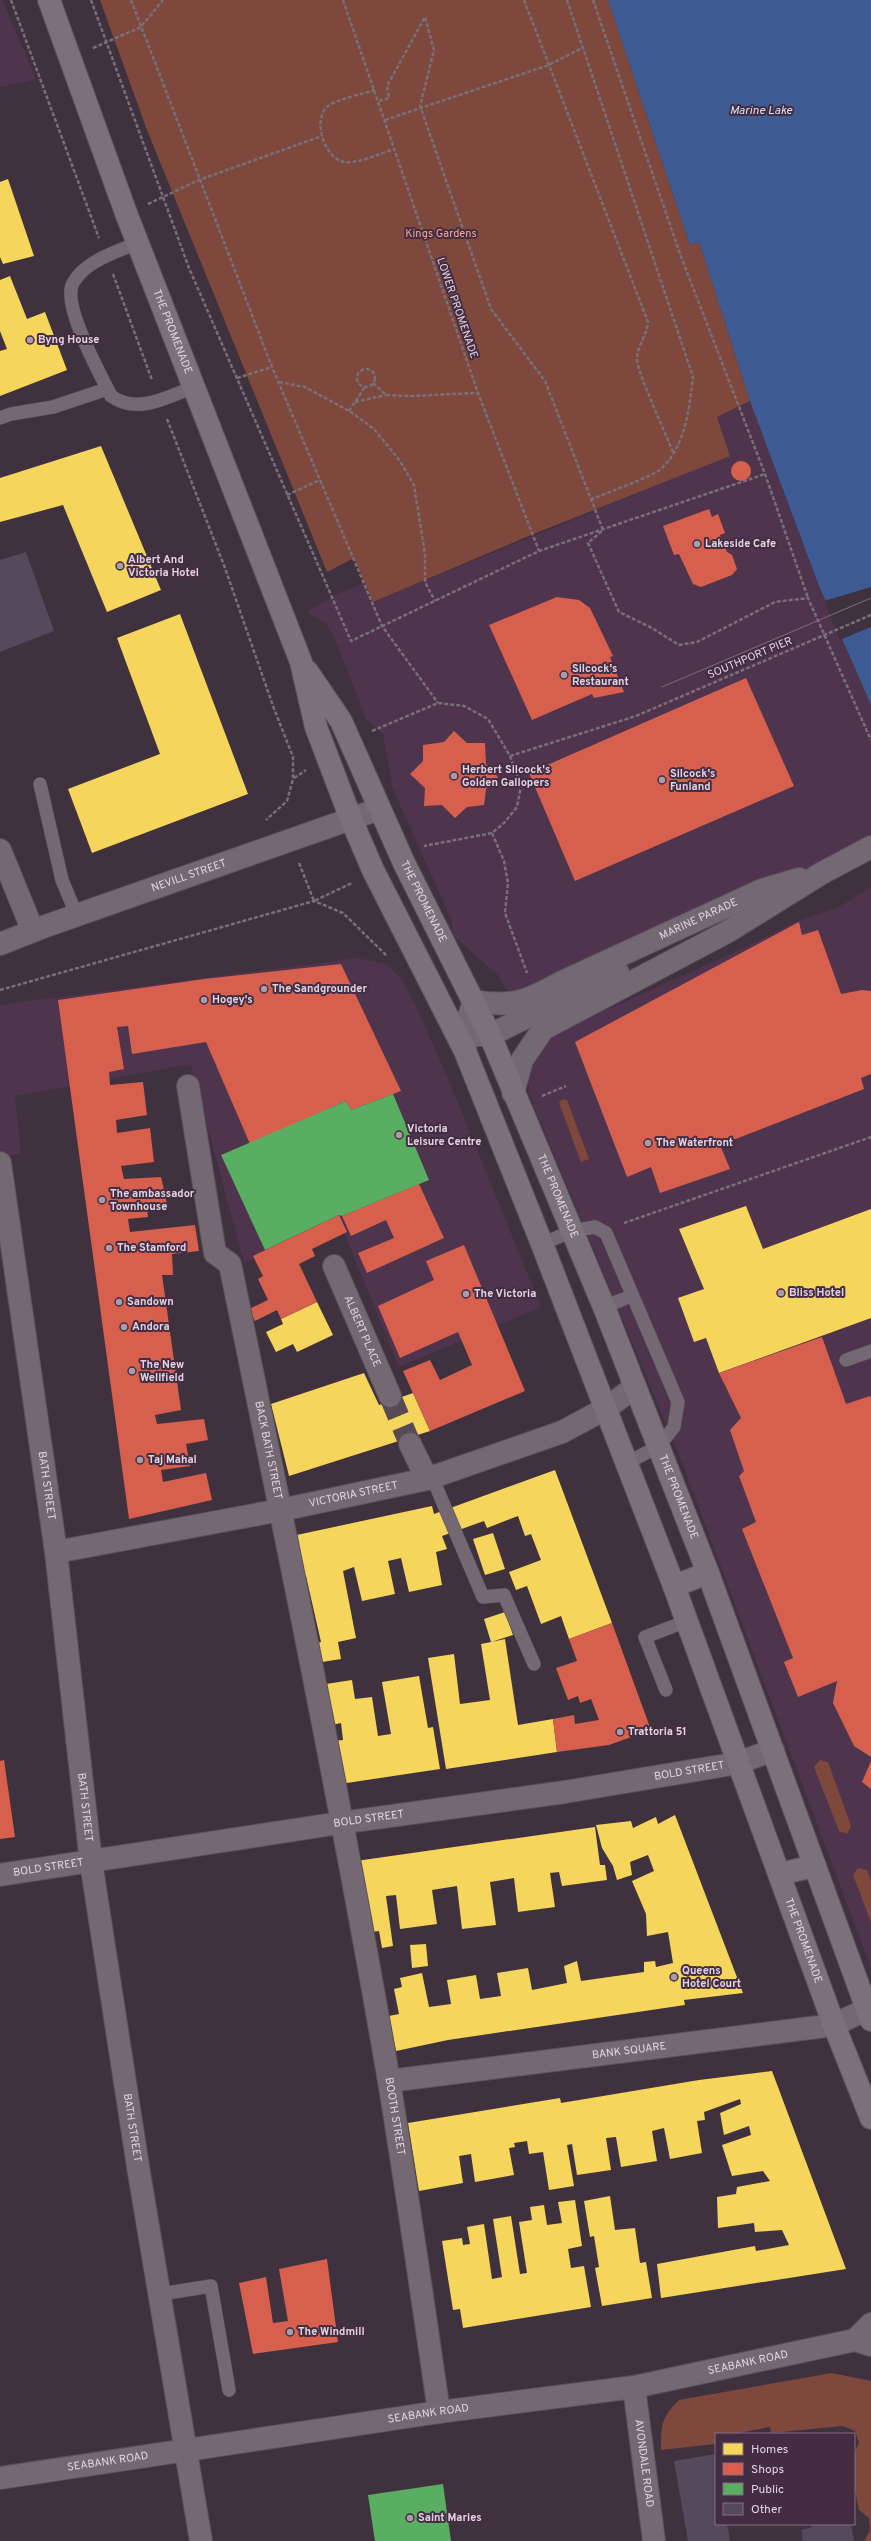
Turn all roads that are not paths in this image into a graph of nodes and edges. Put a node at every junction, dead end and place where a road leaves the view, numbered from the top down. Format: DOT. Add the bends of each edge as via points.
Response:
graph roads {
  1 [pos="49,0"];
  2 [pos="137,243"];
  3 [pos="194,387"];
  4 [pos="107,389"];
  5 [pos="0,418"];
  6 [pos="301,662"];
  7 [pos="40,784"];
  8 [pos="379,809"];
  9 [pos="351,819"];
  10 [pos="871,847"];
  11 [pos="0,850"];
  12 [pos="822,873"];
  13 [pos="77,916"];
  14 [pos="33,931"];
  15 [pos="727,932"];
  16 [pos="0,944"];
  17 [pos="474,1001"];
  18 [pos="461,1034"];
  19 [pos="490,1035"];
  20 [pos="188,1086"];
  21 [pos="513,1093"];
  22 [pos="0,1164"];
  23 [pos="572,1231"];
  24 [pos="542,1244"];
  25 [pos="334,1266"];
  26 [pos="631,1296"];
  27 [pos="604,1307"];
  28 [pos="871,1351"];
  29 [pos="846,1360"];
  30 [pos="635,1387"];
  31 [pos="390,1396"];
  32 [pos="605,1409"];
  33 [pos="410,1444"];
  34 [pos="659,1446"];
  35 [pos="627,1463"];
  36 [pos="429,1478"];
  37 [pos="281,1510"];
  38 [pos="56,1552"];
  39 [pos="708,1573"];
  40 [pos="674,1586"];
  41 [pos="687,1621"];
  42 [pos="534,1664"];
  43 [pos="666,1690"];
  44 [pos="773,1750"];
  45 [pos="738,1763"];
  46 [pos="340,1823"];
  47 [pos="91,1862"];
  48 [pos="815,1866"];
  49 [pos="779,1874"];
  50 [pos="0,1875"];
  51 [pos="870,2012"];
  52 [pos="834,2025"];
  53 [pos="389,2081"];
  54 [pos="871,2118"];
  55 [pos="161,2294"];
  56 [pos="871,2324"];
  57 [pos="863,2342"];
  58 [pos="634,2387"];
  59 [pos="229,2390"];
  60 [pos="440,2412"];
  61 [pos="188,2449"];
  62 [pos="0,2478"];
  63 [pos="201,2541"];
  64 [pos="654,2541"];
  1 -- 2 [label="main road, THE PROMENADE"];
  2 -- 3 [label="main road, THE PROMENADE"];
  2 -- 4 [label="lane" via="106,257 82,272 73,281 69,291 72,311"];
  3 -- 4 [label="lane" via="135,406 122,404 111,396"];
  3 -- 6 [label="main road, THE PROMENADE"];
  4 -- 5 [label="lane" via="53,407"];
  6 -- 8 [label="main road, THE PROMENADE" via="341,721"];
  6 -- 9 [label="main road, THE PROMENADE" via="316,727"];
  7 -- 13 [label="lane" via="62,880"];
  8 -- 9 [label="street, NEVILL STREET"];
  8 -- 17 [label="main road, THE PROMENADE"];
  9 -- 13 [label="street, NEVILL STREET"];
  9 -- 18 [label="main road, THE PROMENADE" via="373,870"];
  10 -- 12 [label="street"];
  11 -- 14 [label="street"];
  12 -- 15 [label="street, MARINE PARADE"];
  12 -- 17 [label="street, MARINE PARADE" via="762,890 560,983 531,999 505,1005"];
  13 -- 14 [label="street, NEVILL STREET"];
  14 -- 16 [label="street, NEVILL STREET"];
  15 -- 19 [label="street, MARINE PARADE" via="678,943"];
  15 -- 21 [label="street, MARINE PARADE" via="543,1029 522,1060"];
  17 -- 18 [label="street"];
  17 -- 19 [label="main road, THE PROMENADE"];
  18 -- 19 [label="street"];
  18 -- 24 [label="main road, THE PROMENADE"];
  19 -- 21 [label="main road, THE PROMENADE"];
  20 -- 37 [label="street, BACK BATH STREET" via="215,1253 230,1264"];
  21 -- 23 [label="main road, THE PROMENADE"];
  22 -- 38 [label="street, BATH STREET"];
  23 -- 24 [label="lane"];
  23 -- 26 [label="lane" via="595,1227 606,1233"];
  23 -- 27 [label="main road, THE PROMENADE"];
  24 -- 32 [label="main road, THE PROMENADE"];
  25 -- 31 [label="street, ALBERT PLACE"];
  26 -- 27 [label="lane"];
  26 -- 34 [label="lane" via="678,1402 674,1427"];
  27 -- 30 [label="main road, THE PROMENADE"];
  28 -- 29 [label="lane"];
  30 -- 32 [label="street, VICTORIA STREET"];
  30 -- 34 [label="main road, THE PROMENADE"];
  32 -- 35 [label="main road, THE PROMENADE"];
  32 -- 36 [label="street, VICTORIA STREET" via="562,1432"];
  33 -- 36 [label="street"];
  34 -- 35 [label="lane"];
  34 -- 39 [label="main road, THE PROMENADE"];
  35 -- 40 [label="main road, THE PROMENADE"];
  36 -- 37 [label="street, VICTORIA STREET"];
  36 -- 42 [label="lane" via="483,1597 504,1594"];
  37 -- 38 [label="street, VICTORIA STREET"];
  37 -- 46 [label="street, BACK BATH STREET"];
  38 -- 47 [label="street, BATH STREET"];
  39 -- 40 [label="main road"];
  39 -- 44 [label="main road, THE PROMENADE"];
  40 -- 41 [label="main road, THE PROMENADE"];
  41 -- 43 [label="lane" via="644,1637"];
  41 -- 45 [label="main road, THE PROMENADE"];
  44 -- 45 [label="street"];
  44 -- 48 [label="main road, THE PROMENADE"];
  45 -- 46 [label="street, BOLD STREET" via="565,1792"];
  45 -- 49 [label="main road, THE PROMENADE"];
  46 -- 47 [label="street, BOLD STREET"];
  46 -- 53 [label="street, BOOTH STREET"];
  47 -- 50 [label="street, BOLD STREET"];
  47 -- 55 [label="street, BATH STREET"];
  48 -- 49 [label="main road"];
  48 -- 51 [label="main road, THE PROMENADE"];
  49 -- 52 [label="main road, THE PROMENADE"];
  51 -- 52 [label="street, BANK SQUARE"];
  52 -- 53 [label="street, BANK SQUARE"];
  52 -- 54 [label="main road, THE PROMENADE"];
  53 -- 60 [label="street, BOOTH STREET"];
  55 -- 59 [label="lane" via="211,2286"];
  55 -- 61 [label="street, BATH STREET"];
  56 -- 57 [label="street, SEABANK ROAD"];
  57 -- 58 [label="street, SEABANK ROAD"];
  58 -- 60 [label="street, SEABANK ROAD"];
  58 -- 64 [label="street, AVONDALE ROAD"];
  60 -- 61 [label="street, SEABANK ROAD"];
  61 -- 62 [label="street, SEABANK ROAD"];
  61 -- 63 [label="street, BATH STREET"];
}
